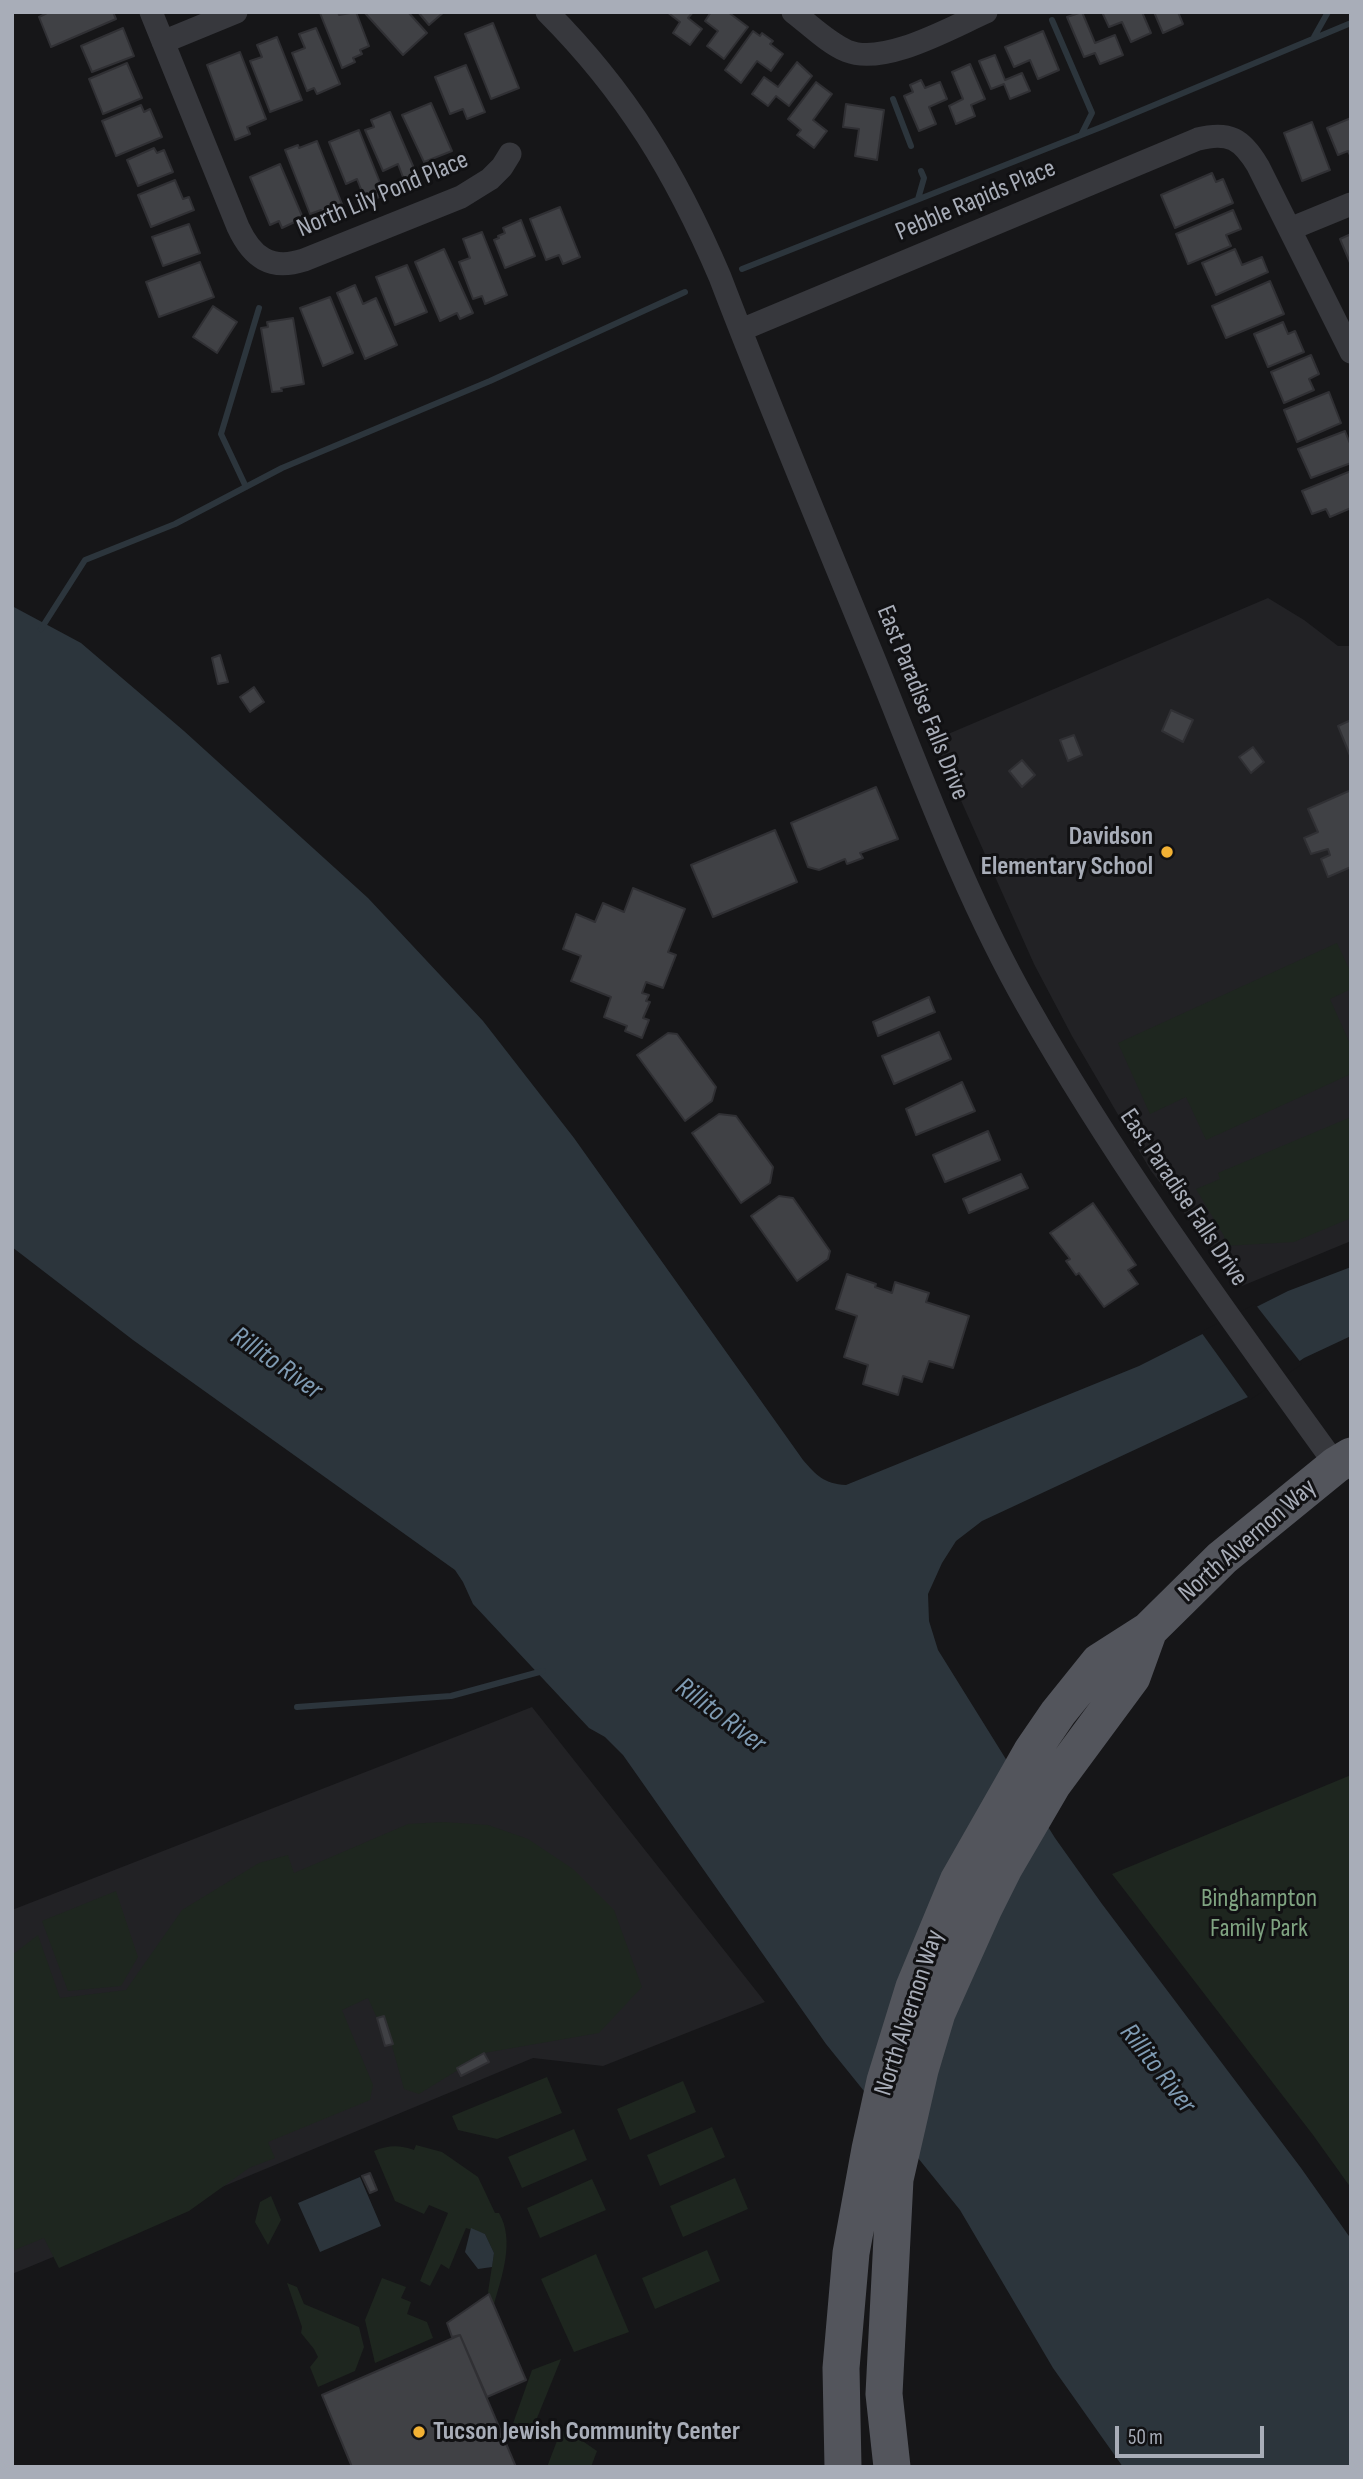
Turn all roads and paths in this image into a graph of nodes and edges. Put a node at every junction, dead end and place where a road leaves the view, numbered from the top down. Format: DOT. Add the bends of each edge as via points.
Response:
graph roads {
  1 [pos="152,12"];
  2 [pos="236,12"];
  3 [pos="547,12"];
  4 [pos="793,12"];
  5 [pos="986,12"];
  6 [pos="163,42"];
  7 [pos="510,154"];
  8 [pos="1351,204"];
  9 [pos="1290,229"];
  10 [pos="741,330"];
  11 [pos="1351,352"];
  12 [pos="1343,1460"];
  13 [pos="1149,1630"];
  14 [pos="843,2467"];
  15 [pos="892,2467"];
  1 -- 6 [label="street"];
  2 -- 6 [label="street"];
  3 -- 10 [label="street, East Paradise Falls Drive" via="611,84 654,145 693,216"];
  4 -- 5 [label="street" via="845,50 863,56 901,49"];
  6 -- 7 [label="street, North Lily Pond Place" via="237,227 253,253 266,261 304,260 461,197 489,179"];
  8 -- 9 [label="street"];
  9 -- 10 [label="street, Pebble Rapids Place" via="1245,147 1236,139 1212,135"];
  9 -- 11 [label="street"];
  10 -- 12 [label="street, East Paradise Falls Drive" via="925,786 1027,1005 1119,1157 1216,1299 1278,1385"];
  12 -- 13 [label="main road, North Alvernon Way" via="1222,1558"];
  13 -- 14 [label="main road, North Alvernon Way" via="1099,1662 1058,1713 980,1839 935,1934 898,2036 851,2253 841,2368"];
  13 -- 15 [label="main road, North Alvernon Way" via="1132,1677 1053,1784 984,1908 937,2013 895,2179 884,2394"];
}
